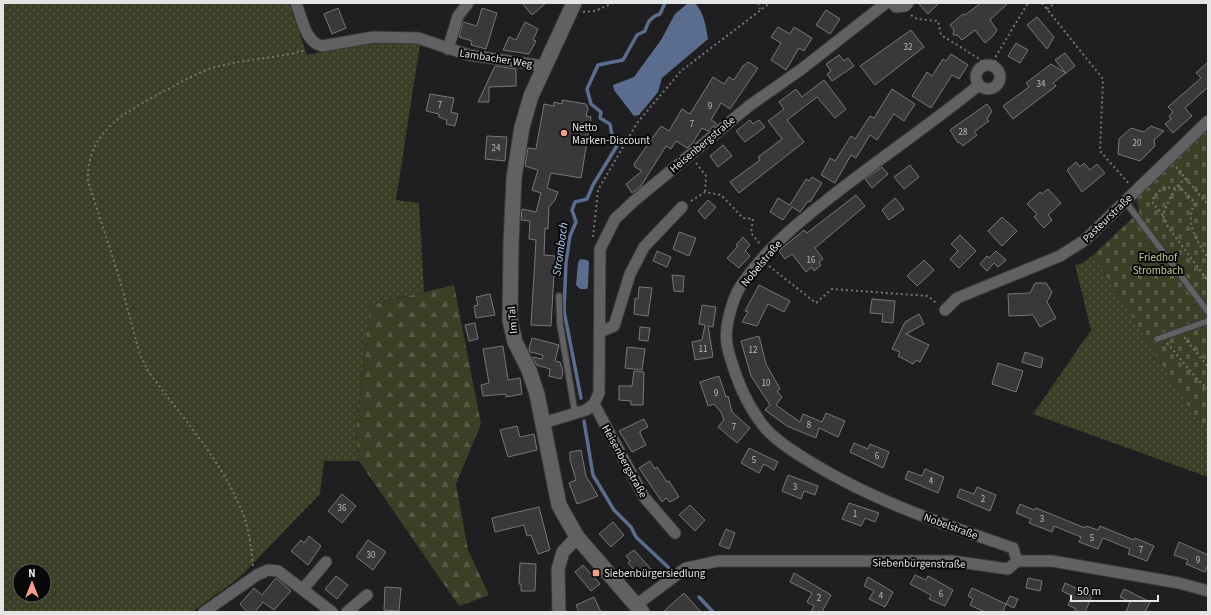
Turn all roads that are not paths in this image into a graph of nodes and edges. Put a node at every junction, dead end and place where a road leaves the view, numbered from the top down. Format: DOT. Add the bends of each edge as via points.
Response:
graph roads {
  1 [pos="296,3"];
  2 [pos="468,3"];
  3 [pos="886,3"];
  4 [pos="892,3"];
  5 [pos="908,3"];
  6 [pos="572,8"];
  7 [pos="448,50"];
  8 [pos="544,66"];
  9 [pos="979,84"];
  10 [pos="1208,121"];
  11 [pos="1125,200"];
  12 [pos="682,207"];
  13 [pos="558,296"];
  14 [pos="945,310"];
  15 [pos="1208,312"];
  16 [pos="1208,321"];
  17 [pos="600,332"];
  18 [pos="1160,338"];
  19 [pos="594,404"];
  20 [pos="575,413"];
  21 [pos="543,423"];
  22 [pos="674,533"];
  23 [pos="577,537"];
  24 [pos="1017,561"];
  25 [pos="326,562"];
  26 [pos="303,589"];
  27 [pos="1208,591"];
  28 [pos="367,595"];
  29 [pos="639,608"];
  30 [pos="204,612"];
  31 [pos="332,612"];
  32 [pos="347,612"];
  33 [pos="559,612"];
  1 -- 7 [label="street, Lambacher Weg" via="310,39 316,45 374,37 418,38"];
  2 -- 7 [label="street, Lambacher Weg" via="458,16"];
  3 -- 17 [label="street, Heisenbergstraße" via="749,106 614,219 600,249"];
  4 -- 5 [label="street" via="896,6 905,6"];
  6 -- 8 [label="main road, Im Tal"];
  7 -- 8 [label="street, Lambacher Weg" via="469,56"];
  8 -- 21 [label="main road, Im Tal" via="531,96 522,127 514,178 510,320 515,342 537,394"];
  9 -- 9 [label="street" via="988,89 998,84 1000,74 990,66 981,67 977,76"];
  9 -- 24 [label="street, Nobelstraße" via="849,182 783,236 739,289 729,314 726,343 752,411 767,430 790,449 848,484 889,503 943,525 1014,548"];
  10 -- 11 [label="street, Pasteurstraße"];
  11 -- 14 [label="street, Pasteurstraße" via="1085,240 1060,256 974,290 957,298"];
  11 -- 15 [label="lane"];
  12 -- 17 [label="street" via="644,247 630,274 614,326"];
  13 -- 20 [label="lane" via="560,324"];
  16 -- 18 [label="lane"];
  17 -- 19 [label="street, Heisenbergstraße" via="599,393"];
  19 -- 20 [label="street"];
  19 -- 22 [label="street, Heisenbergstraße" via="644,497"];
  20 -- 21 [label="street"];
  21 -- 23 [label="main road, Im Tal" via="559,505"];
  23 -- 29 [label="main road, Im Tal"];
  23 -- 33 [label="street" via="563,552 558,569"];
  24 -- 27 [label="street, Siebenbürgenstraße" via="1052,561 1179,583"];
  24 -- 29 [label="street, Siebenbürgenstraße" via="1008,569 952,561 718,561 686,568"];
  25 -- 26 [label="street"];
  26 -- 30 [label="street" via="278,571 268,570"];
  26 -- 31 [label="street"];
  28 -- 32 [label="street"];
}
